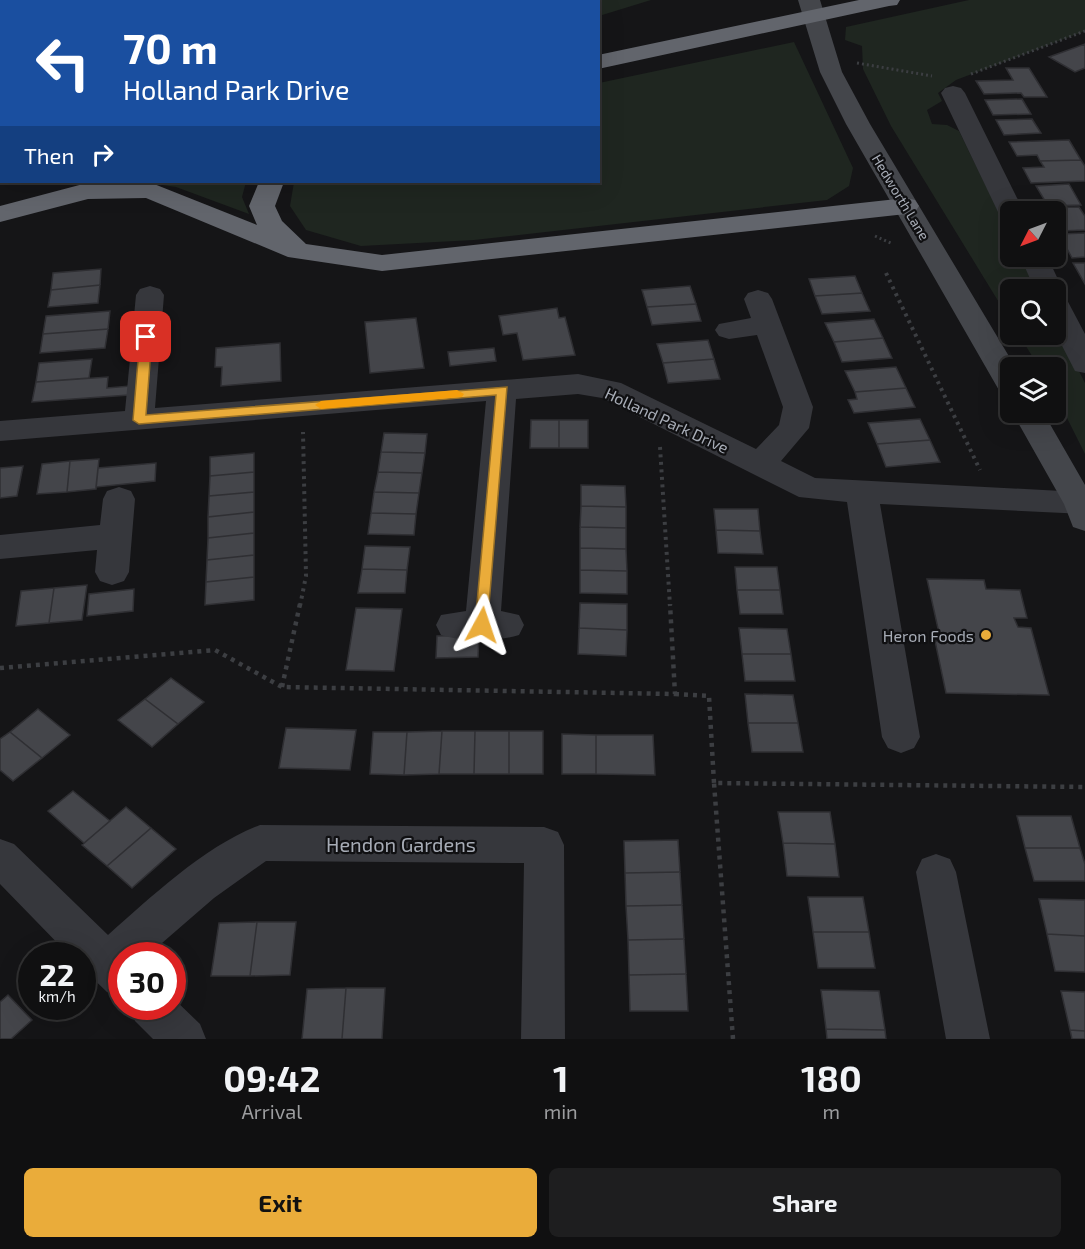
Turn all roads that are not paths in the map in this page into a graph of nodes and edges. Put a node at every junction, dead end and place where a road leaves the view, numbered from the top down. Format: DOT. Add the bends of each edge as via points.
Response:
graph roads {
  1 [pos="809,0"];
  2 [pos="889,0"];
  3 [pos="633,33"];
  4 [pos="600,41"];
  5 [pos="676,46"];
  6 [pos="600,62"];
  7 [pos="600,67"];
  8 [pos="934,115"];
  9 [pos="48,183"];
  10 [pos="272,183"];
  11 [pos="0,195"];
  12 [pos="1006,201"];
  13 [pos="906,206"];
  14 [pos="0,214"];
  15 [pos="298,251"];
  16 [pos="150,295"];
  17 [pos="1066,325"];
  18 [pos="729,330"];
  19 [pos="1085,364"];
  20 [pos="1000,366"];
  21 [pos="502,390"];
  22 [pos="139,420"];
  23 [pos="1034,423"];
  24 [pos="0,431"];
  25 [pos="761,464"];
  26 [pos="862,493"];
  27 [pos="1080,498"];
  28 [pos="119,499"];
  29 [pos="116,536"];
  30 [pos="0,547"];
  31 [pos="111,572"];
  32 [pos="481,625"];
  33 [pos="902,737"];
  34 [pos="0,857"];
  35 [pos="936,872"];
  36 [pos="138,942"];
  37 [pos="108,965"];
  38 [pos="165,1020"];
  39 [pos="184,1039"];
  40 [pos="543,1039"];
  41 [pos="968,1039"];
  1 -- 13 [label="street, Hedworth Lane" via="831,72"];
  2 -- 5 [label="highway"];
  3 -- 4 [label="highway"];
  5 -- 6 [label="highway"];
  5 -- 7 [label="highway"];
  8 -- 12 [label="street" via="961,94"];
  9 -- 11 [label="highway"];
  10 -- 15 [label="highway" via="262,206 270,225"];
  13 -- 15 [label="highway" via="382,263"];
  13 -- 20 [label="street, Hedworth Lane"];
  14 -- 15 [label="highway" via="87,191 149,190"];
  16 -- 22 [label="street"];
  17 -- 19 [label="street"];
  18 -- 25 [label="street" via="763,311 798,407 794,428"];
  21 -- 22 [label="street, Holland Park Drive"];
  21 -- 25 [label="street, Holland Park Drive" via="578,384 610,390"];
  21 -- 32 [label="street"];
  22 -- 24 [label="street, Holland Park Drive"];
  23 -- 27 [label="street"];
  25 -- 26 [label="street, Holland Park Drive" via="810,489"];
  26 -- 27 [label="street, Holland Park Drive"];
  26 -- 33 [label="street"];
  28 -- 29 [label="street"];
  29 -- 30 [label="street"];
  29 -- 31 [label="street"];
  34 -- 37 [label="street"];
  35 -- 41 [label="street"];
  36 -- 40 [label="street, Hendon Gardens" via="160,915 260,843 544,845"];
  38 -- 39 [label="street"];
}
